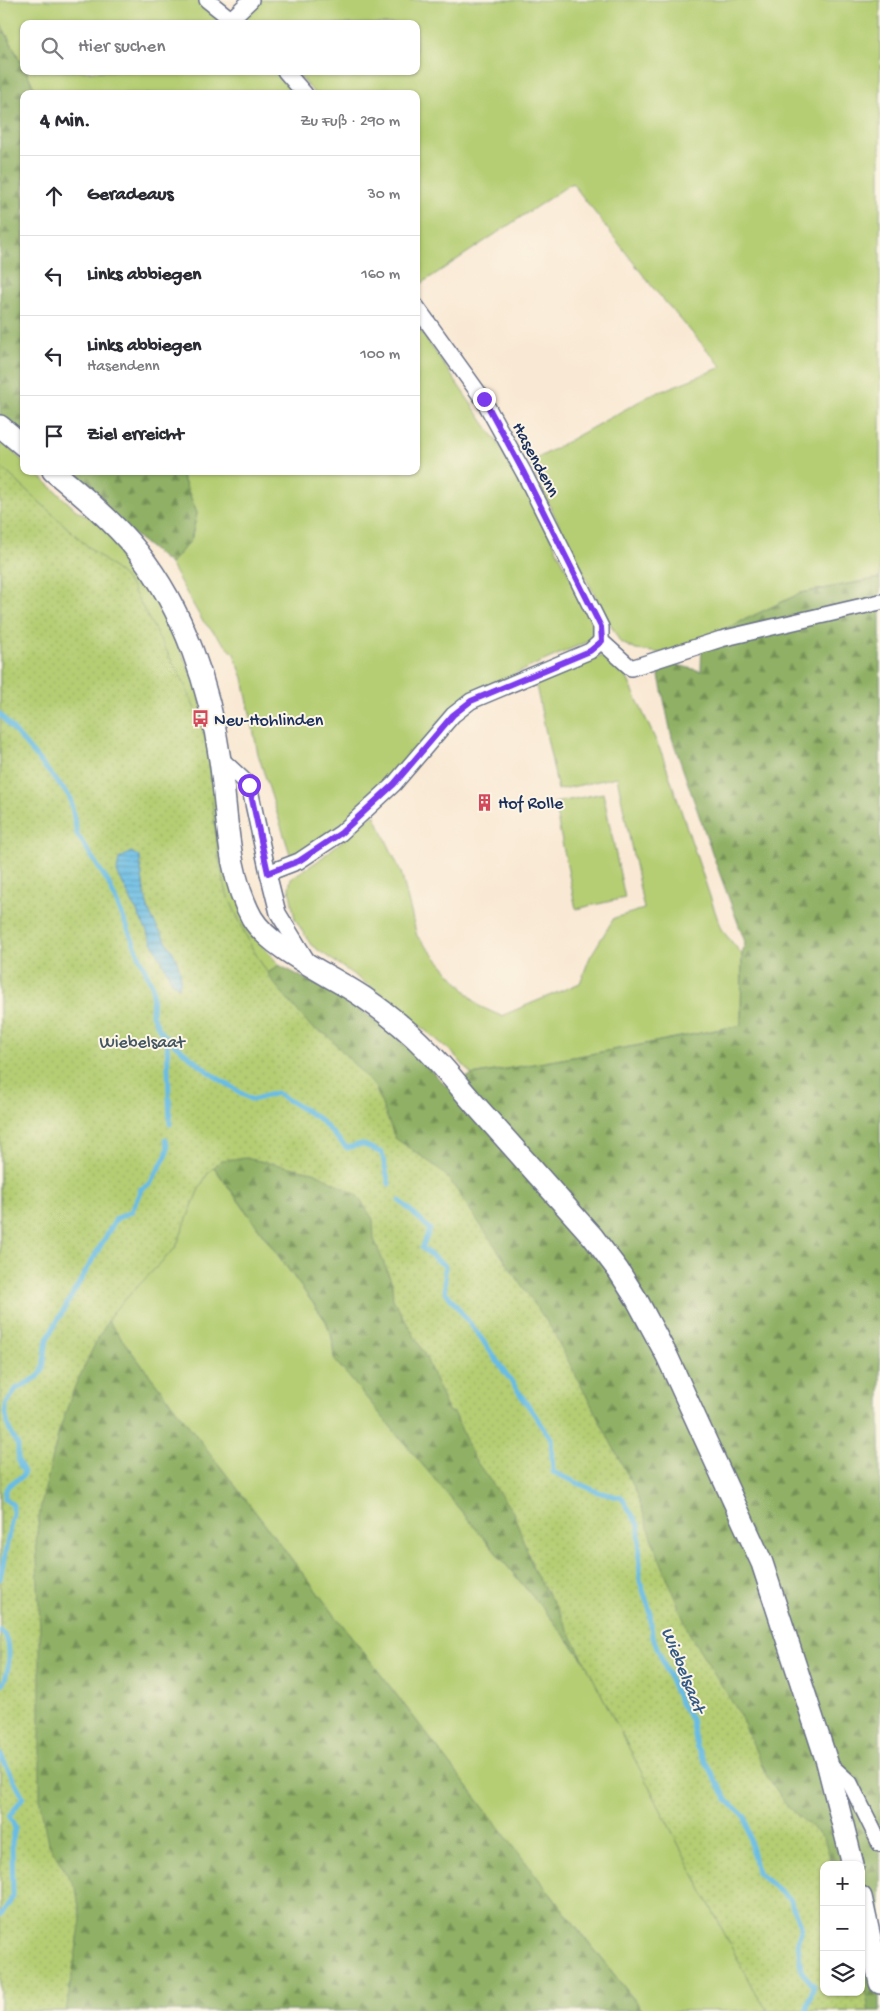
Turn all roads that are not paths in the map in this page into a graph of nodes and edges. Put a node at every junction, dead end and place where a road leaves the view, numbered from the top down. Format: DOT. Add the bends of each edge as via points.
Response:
graph roads {
  1 [pos="207,0"];
  2 [pos="251,0"];
  3 [pos="233,20"];
  4 [pos="235,20"];
  5 [pos="288,75"];
  6 [pos="302,90"];
  7 [pos="420,311"];
  8 [pos="0,426"];
  9 [pos="20,443"];
  10 [pos="58,475"];
  11 [pos="880,602"];
  12 [pos="602,641"];
  13 [pos="220,758"];
  14 [pos="268,873"];
  15 [pos="309,964"];
  16 [pos="827,1762"];
  17 [pos="880,1844"];
  18 [pos="852,1861"];
  19 [pos="863,1906"];
  20 [pos="880,1984"];
  1 -- 3 [label="street"];
  2 -- 4 [label="street"];
  5 -- 6 [label="street"];
  7 -- 12 [label="street, Hasendenn" via="484,399 601,627"];
  8 -- 9 [label="main road"];
  10 -- 13 [label="main road" via="137,550 156,576 200,672"];
  11 -- 12 [label="street" via="721,639 631,668"];
  12 -- 14 [label="street" via="590,651 471,701 453,715 394,784 341,833 299,861"];
  13 -- 14 [label="street" via="249,785"];
  13 -- 15 [label="main road" via="241,894 254,920 270,940"];
  14 -- 15 [label="street" via="278,913"];
  15 -- 16 [label="main road" via="381,1009 426,1049 593,1237 618,1270 667,1356 762,1563"];
  16 -- 17 [label="street" via="850,1784"];
  16 -- 18 [label="main road"];
  19 -- 20 [label="main road"];
}
